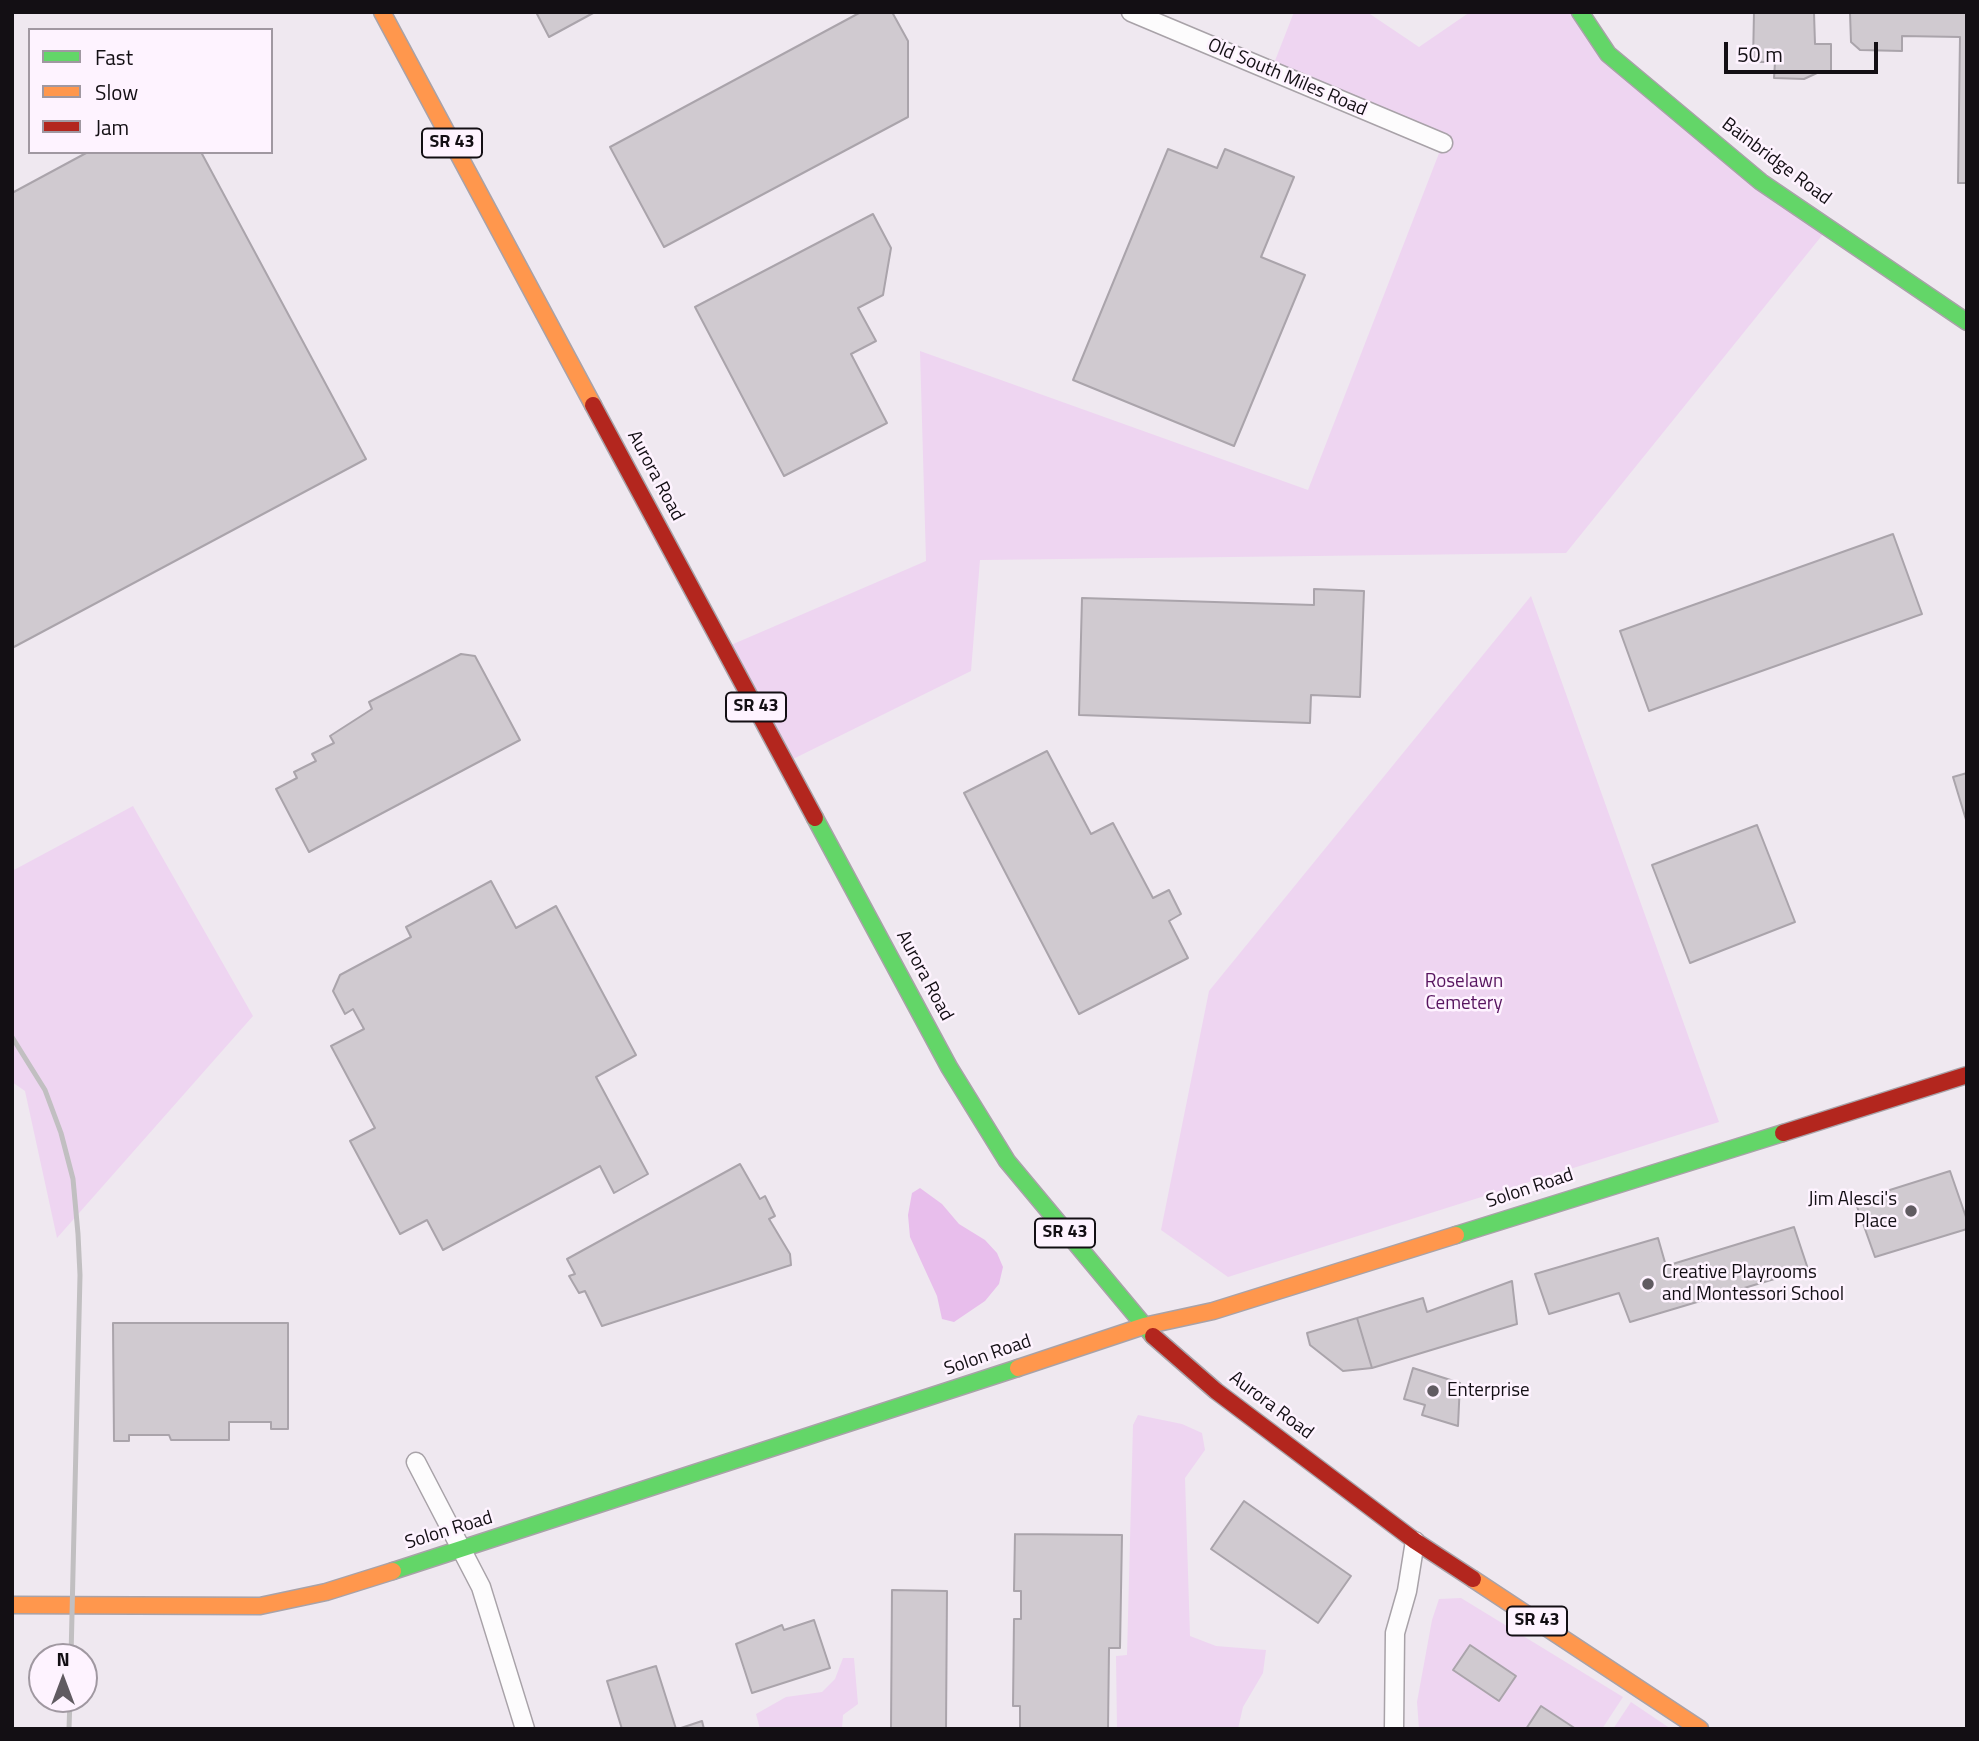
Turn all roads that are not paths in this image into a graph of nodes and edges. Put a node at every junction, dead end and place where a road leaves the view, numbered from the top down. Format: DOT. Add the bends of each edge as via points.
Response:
graph roads {
  1 [pos="382,12"];
  2 [pos="1131,12"];
  3 [pos="1580,12"];
  4 [pos="1443,143"];
  5 [pos="1967,322"];
  6 [pos="1967,1075"];
  7 [pos="1144,1326"];
  8 [pos="416,1462"];
  9 [pos="1415,1541"];
  10 [pos="463,1549"];
  11 [pos="12,1605"];
  12 [pos="525,1729"];
  13 [pos="1394,1729"];
  14 [pos="1700,1729"];
  1 -- 7 [label="street, Aurora Road / SR 43" via="949,1067 1007,1161"];
  2 -- 4 [label="street, Old South Miles Road"];
  3 -- 5 [label="street, Bainbridge Road" via="1608,54 1761,181"];
  6 -- 7 [label="street, Solon Road" via="1213,1311"];
  7 -- 9 [label="street, Aurora Road / SR 43" via="1216,1391"];
  7 -- 10 [label="street, Solon Road"];
  8 -- 10 [label="street"];
  9 -- 13 [label="street" via="1395,1633"];
  9 -- 14 [label="street, Aurora Road / SR 43"];
  10 -- 11 [label="street, Solon Road" via="326,1592 260,1606"];
  10 -- 12 [label="street" via="481,1587"];
}
